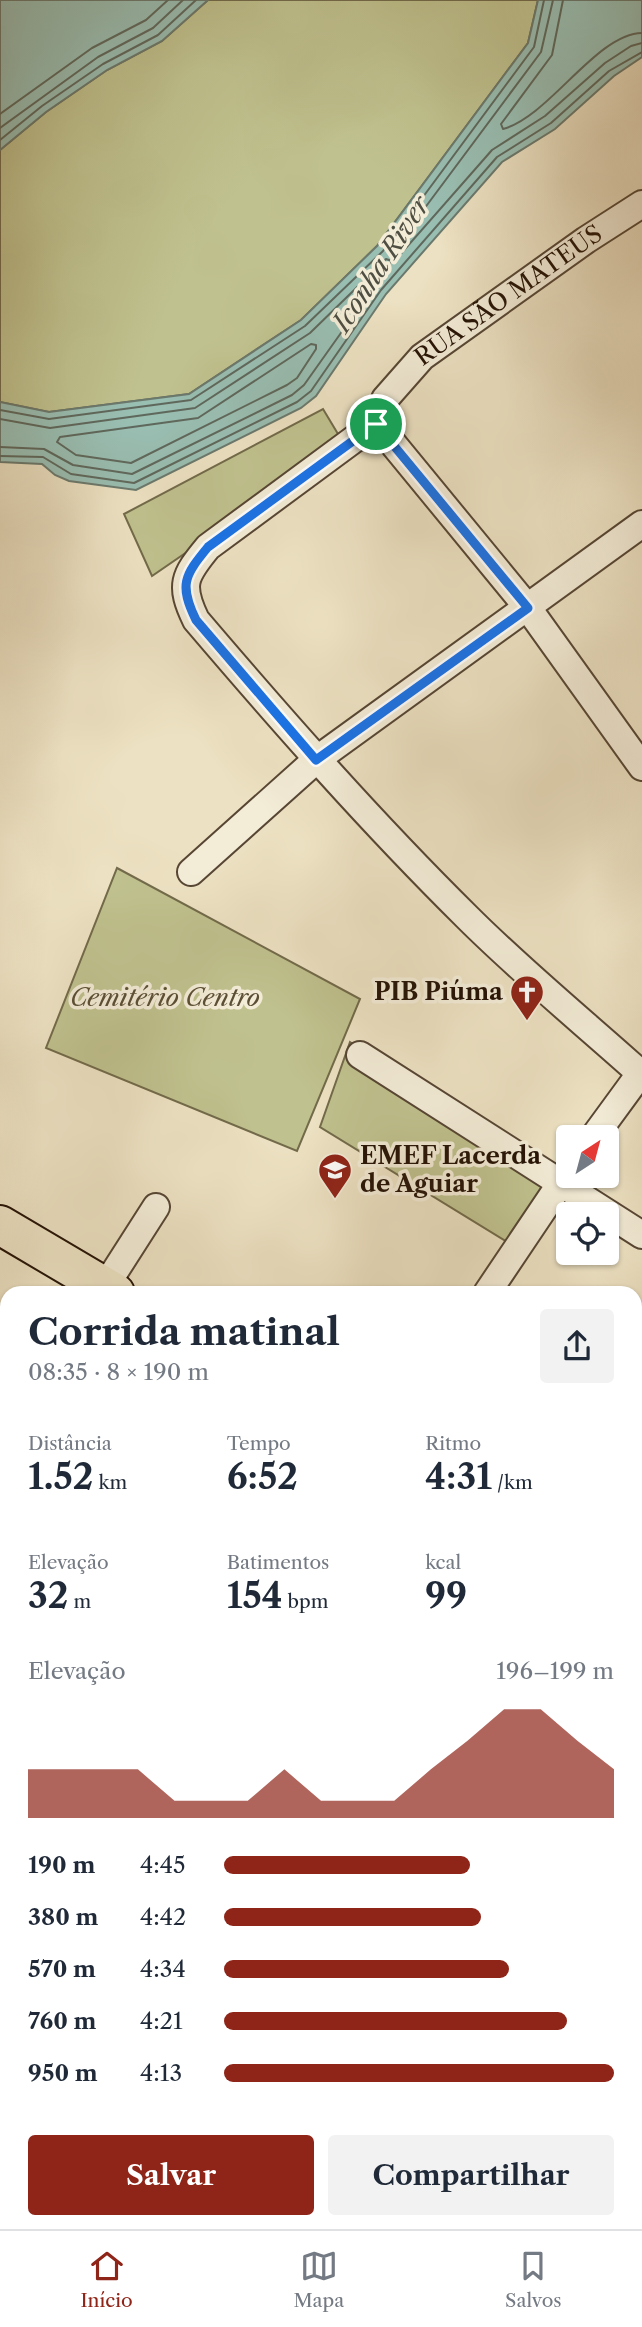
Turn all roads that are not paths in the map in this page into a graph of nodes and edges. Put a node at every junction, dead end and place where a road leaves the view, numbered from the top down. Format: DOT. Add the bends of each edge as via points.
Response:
graph roads {
  1 [pos="642,204"];
  2 [pos="376,424"];
  3 [pos="642,524"];
  4 [pos="528,608"];
  5 [pos="316,760"];
  6 [pos="642,767"];
  7 [pos="191,872"];
  8 [pos="360,1055"];
  9 [pos="641,1072"];
  10 [pos="602,1125"];
  11 [pos="556,1172"];
  12 [pos="558,1188"];
  13 [pos="580,1188"];
  14 [pos="156,1207"];
  15 [pos="0,1225"];
  16 [pos="642,1235"];
  17 [pos="99,1286"];
  18 [pos="110,1286"];
  19 [pos="492,1286"];
  1 -- 2 [label="street, RUA SÃO MATEUS" via="422,357 385,398"];
  2 -- 4 [label="street"];
  2 -- 5 [label="street, RUA SÃO MATEUS" via="208,547 187,572 185,597 196,620"];
  3 -- 4 [label="street"];
  4 -- 5 [label="street"];
  4 -- 6 [label="street"];
  5 -- 7 [label="street"];
  5 -- 9 [label="street" via="469,919"];
  8 -- 11 [label="street"];
  9 -- 10 [label="street"];
  12 -- 19 [label="street"];
  13 -- 16 [label="street"];
  14 -- 18 [label="street"];
  15 -- 17 [label="main road"];
}
